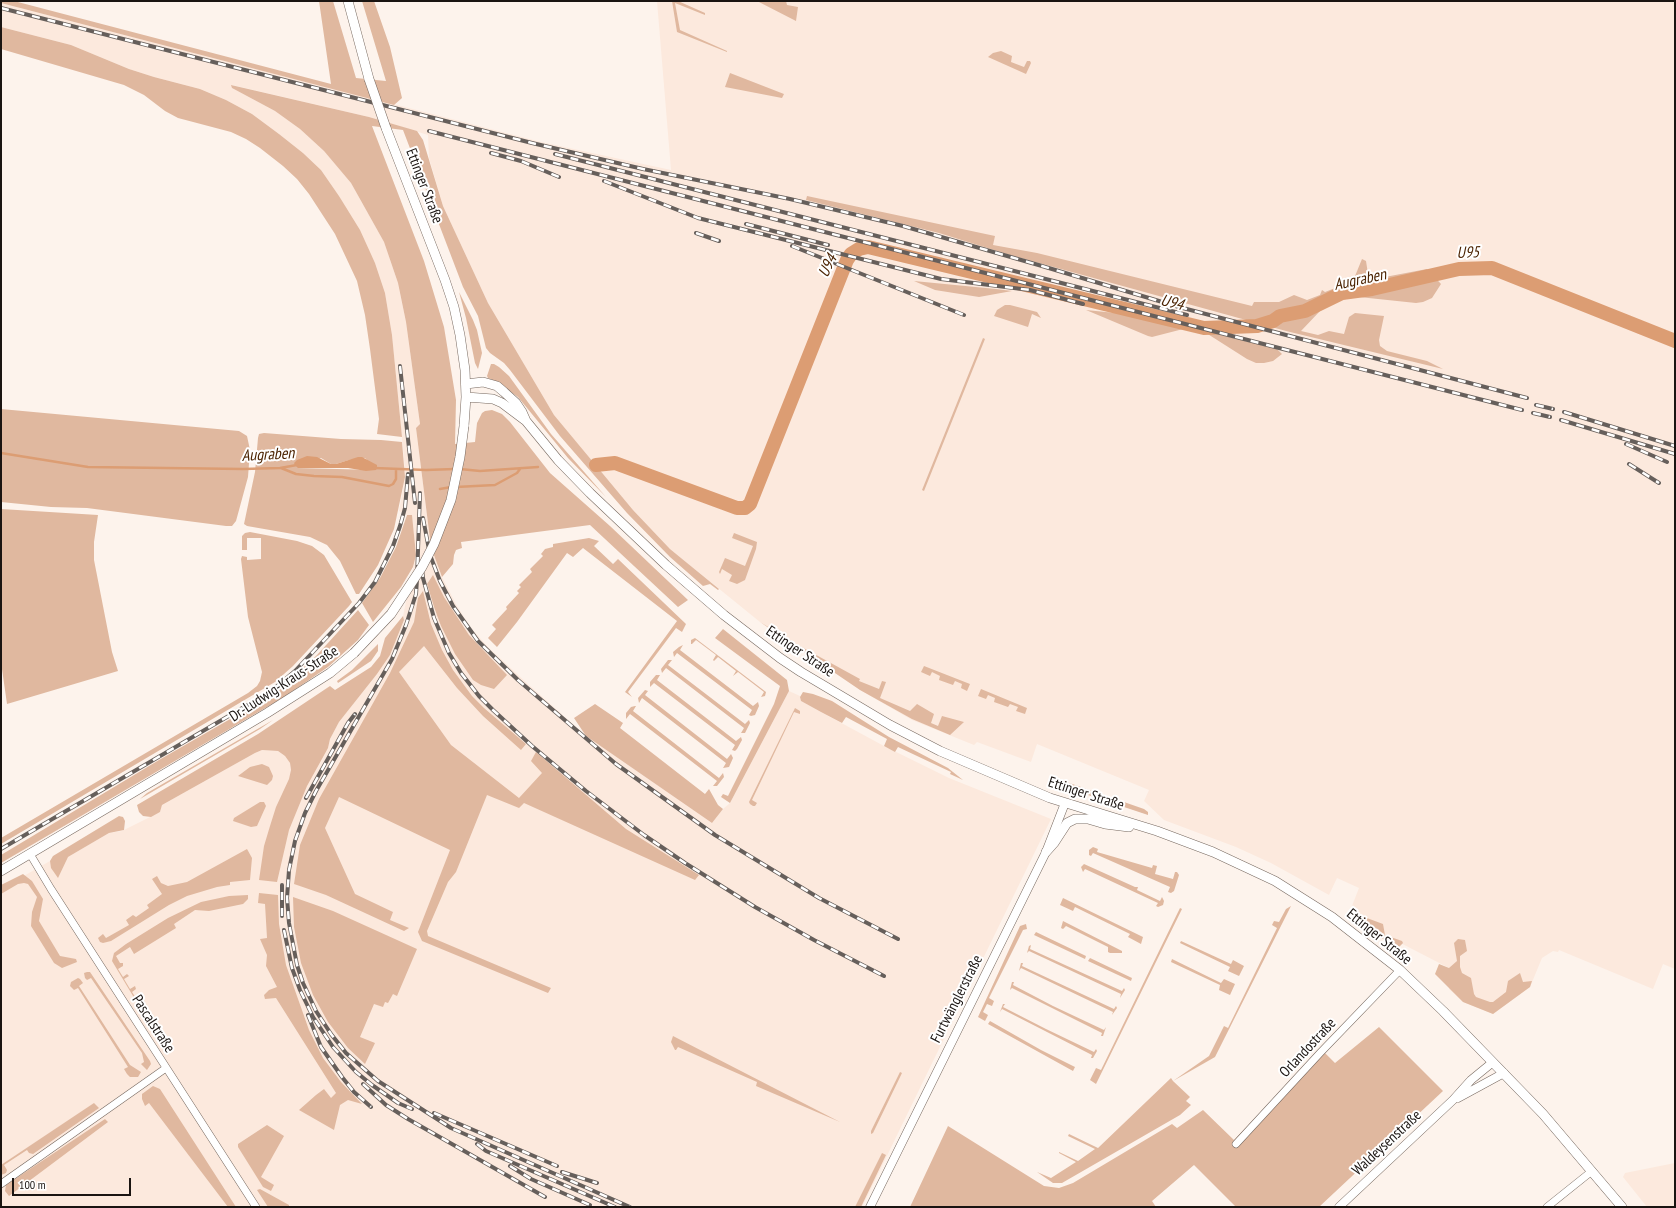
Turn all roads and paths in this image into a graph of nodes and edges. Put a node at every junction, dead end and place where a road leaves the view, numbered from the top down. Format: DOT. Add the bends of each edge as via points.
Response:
graph roads {
  1 [pos="348,1"];
  2 [pos="466,384"];
  3 [pos="466,397"];
  4 [pos="526,421"];
  5 [pos="1065,803"];
  6 [pos="1138,826"];
  7 [pos="1046,852"];
  8 [pos="30,854"];
  9 [pos="1,870"];
  10 [pos="1400,970"];
  11 [pos="1494,1062"];
  12 [pos="166,1068"];
  13 [pos="1504,1073"];
  14 [pos="1453,1100"];
  15 [pos="1236,1144"];
  16 [pos="1592,1171"];
  17 [pos="1,1184"];
  18 [pos="256,1207"];
  19 [pos="870,1207"];
  20 [pos="1339,1207"];
  21 [pos="1547,1207"];
  22 [pos="1622,1207"];
  1 -- 2 [label="main road, Ettinger Straße, bridge" via="369,79 386,128 445,280 460,335"];
  2 -- 3 [label="main road, Ettinger Straße"];
  2 -- 4 [label="main road, Ettinger Straße" via="483,382 497,386 516,404"];
  3 -- 4 [label="main road, Ettinger Straße" via="493,399"];
  3 -- 8 [label="main road, Dr.-Ludwig-Kraus-Straße, bridge" via="460,457 451,500 434,544 395,608 354,653 330,673 274,709"];
  4 -- 5 [label="main road, Ettinger Straße" via="558,460 666,566 780,658 914,738 1010,782"];
  5 -- 6 [label="main road, Ettinger Straße"];
  5 -- 7 [label="street, Furtwänglerstraße"];
  6 -- 7 [label="main road" via="1117,826 1088,819 1075,820 1067,823"];
  6 -- 10 [label="main road, Ettinger Straße" via="1187,841 1275,881 1332,917"];
  7 -- 19 [label="street, Furtwänglerstraße"];
  8 -- 9 [label="main road, Dr.-Ludwig-Kraus-Straße"];
  8 -- 12 [label="street, Pascalstraße"];
  10 -- 11 [label="main road, Ettinger Straße"];
  10 -- 15 [label="street, Orlandostraße"];
  11 -- 13 [label="main road, Ettinger Straße"];
  11 -- 14 [label="street, Waldeysenstraße" via="1471,1080"];
  12 -- 17 [label="street"];
  12 -- 18 [label="street, Pascalstraße"];
  13 -- 14 [label="street, Waldeysenstraße"];
  13 -- 16 [label="main road, Ettinger Straße"];
  14 -- 20 [label="street, Waldeysenstraße"];
  16 -- 21 [label="street"];
  16 -- 22 [label="main road, Ettinger Straße"];
}
